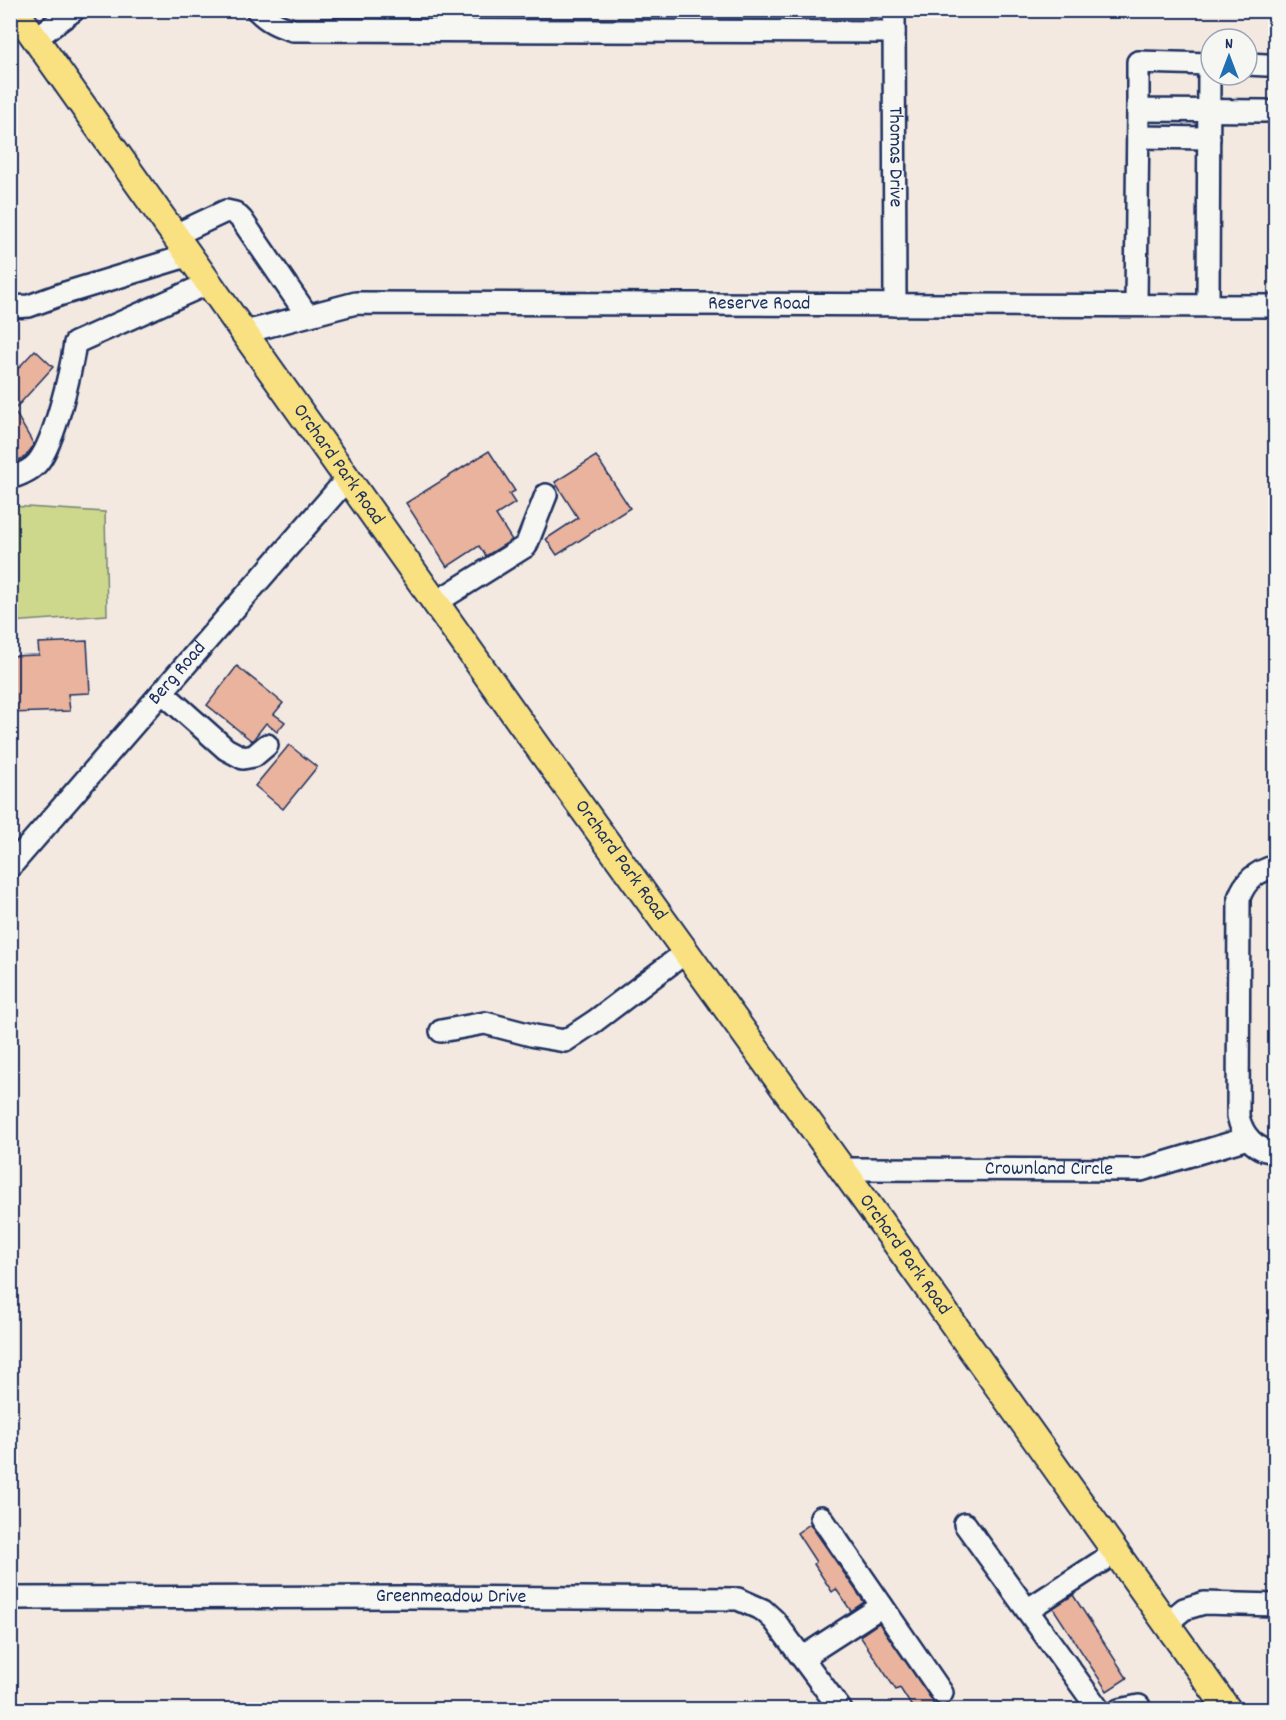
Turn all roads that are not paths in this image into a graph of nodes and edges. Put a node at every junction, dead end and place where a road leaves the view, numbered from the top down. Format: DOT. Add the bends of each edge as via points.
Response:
graph roads {
  1 [pos="15,10"];
  2 [pos="74,10"];
  3 [pos="257,10"];
  4 [pos="894,21"];
  5 [pos="35,39"];
  6 [pos="1199,64"];
  7 [pos="1210,87"];
  8 [pos="1138,110"];
  9 [pos="1209,110"];
  10 [pos="1266,111"];
  11 [pos="1138,137"];
  12 [pos="1209,138"];
  13 [pos="175,235"];
  14 [pos="190,255"];
  15 [pos="209,283"];
  16 [pos="895,305"];
  17 [pos="1136,305"];
  18 [pos="1208,305"];
  19 [pos="1275,306"];
  20 [pos="10,307"];
  21 [pos="307,315"];
  22 [pos="244,332"];
  23 [pos="10,478"];
  24 [pos="347,479"];
  25 [pos="546,495"];
  26 [pos="435,603"];
  27 [pos="162,692"];
  28 [pos="267,745"];
  29 [pos="1275,866"];
  30 [pos="10,867"];
  31 [pos="686,952"];
  32 [pos="441,1031"];
  33 [pos="1248,1138"];
  34 [pos="1275,1151"];
  35 [pos="843,1169"];
  36 [pos="821,1517"];
  37 [pos="965,1524"];
  38 [pos="1116,1552"];
  39 [pos="10,1598"];
  40 [pos="1275,1605"];
  41 [pos="882,1606"];
  42 [pos="1028,1610"];
  43 [pos="1167,1623"];
  44 [pos="803,1657"];
  45 [pos="942,1693"];
  46 [pos="841,1710"];
  47 [pos="1099,1710"];
  48 [pos="1228,1710"];
  1 -- 5 [label="main road, Orchard Park Road"];
  2 -- 5 [label="street"];
  3 -- 4 [label="street" via="266,19 293,30"];
  4 -- 16 [label="street, Thomas Drive"];
  5 -- 13 [label="main road, Orchard Park Road"];
  6 -- 8 [label="street" via="1138,63"];
  7 -- 9 [label="street"];
  8 -- 9 [label="street"];
  8 -- 11 [label="street"];
  9 -- 10 [label="street"];
  9 -- 12 [label="street"];
  11 -- 12 [label="street"];
  11 -- 17 [label="street"];
  12 -- 18 [label="street"];
  13 -- 14 [label="main road, Orchard Park Road"];
  13 -- 21 [label="street" via="226,211 235,213"];
  14 -- 15 [label="main road, Orchard Park Road"];
  14 -- 20 [label="street" via="28,306"];
  15 -- 22 [label="main road, Orchard Park Road"];
  15 -- 23 [label="street" via="75,343 52,437 38,463"];
  16 -- 17 [label="street, Reserve Road"];
  16 -- 21 [label="street, Reserve Road" via="356,303"];
  17 -- 18 [label="street, Reserve Road"];
  18 -- 19 [label="street, Reserve Road"];
  21 -- 22 [label="street, Reserve Road"];
  22 -- 24 [label="main road, Orchard Park Road"];
  24 -- 26 [label="main road, Orchard Park Road"];
  24 -- 27 [label="street, Berg Road"];
  25 -- 26 [label="street" via="526,546"];
  26 -- 31 [label="main road, Orchard Park Road"];
  27 -- 28 [label="street" via="226,749 243,759"];
  27 -- 30 [label="street, Berg Road"];
  29 -- 33 [label="street" via="1251,876 1239,898 1238,1116"];
  31 -- 32 [label="street" via="564,1041 485,1023"];
  31 -- 35 [label="main road, Orchard Park Road"];
  33 -- 34 [label="street" via="1260,1149"];
  33 -- 35 [label="street, Crownland Circle" via="1141,1170"];
  35 -- 38 [label="main road, Orchard Park Road"];
  36 -- 41 [label="street"];
  37 -- 42 [label="street"];
  38 -- 42 [label="street"];
  38 -- 43 [label="main road, Orchard Park Road"];
  39 -- 44 [label="street, Greenmeadow Drive" via="725,1598 745,1601 763,1610"];
  40 -- 43 [label="street" via="1204,1604 1184,1609"];
  41 -- 44 [label="street"];
  41 -- 45 [label="street"];
  42 -- 47 [label="street"];
  43 -- 48 [label="main road, Orchard Park Road"];
  44 -- 46 [label="street, Greenmeadow Drive"];
}
